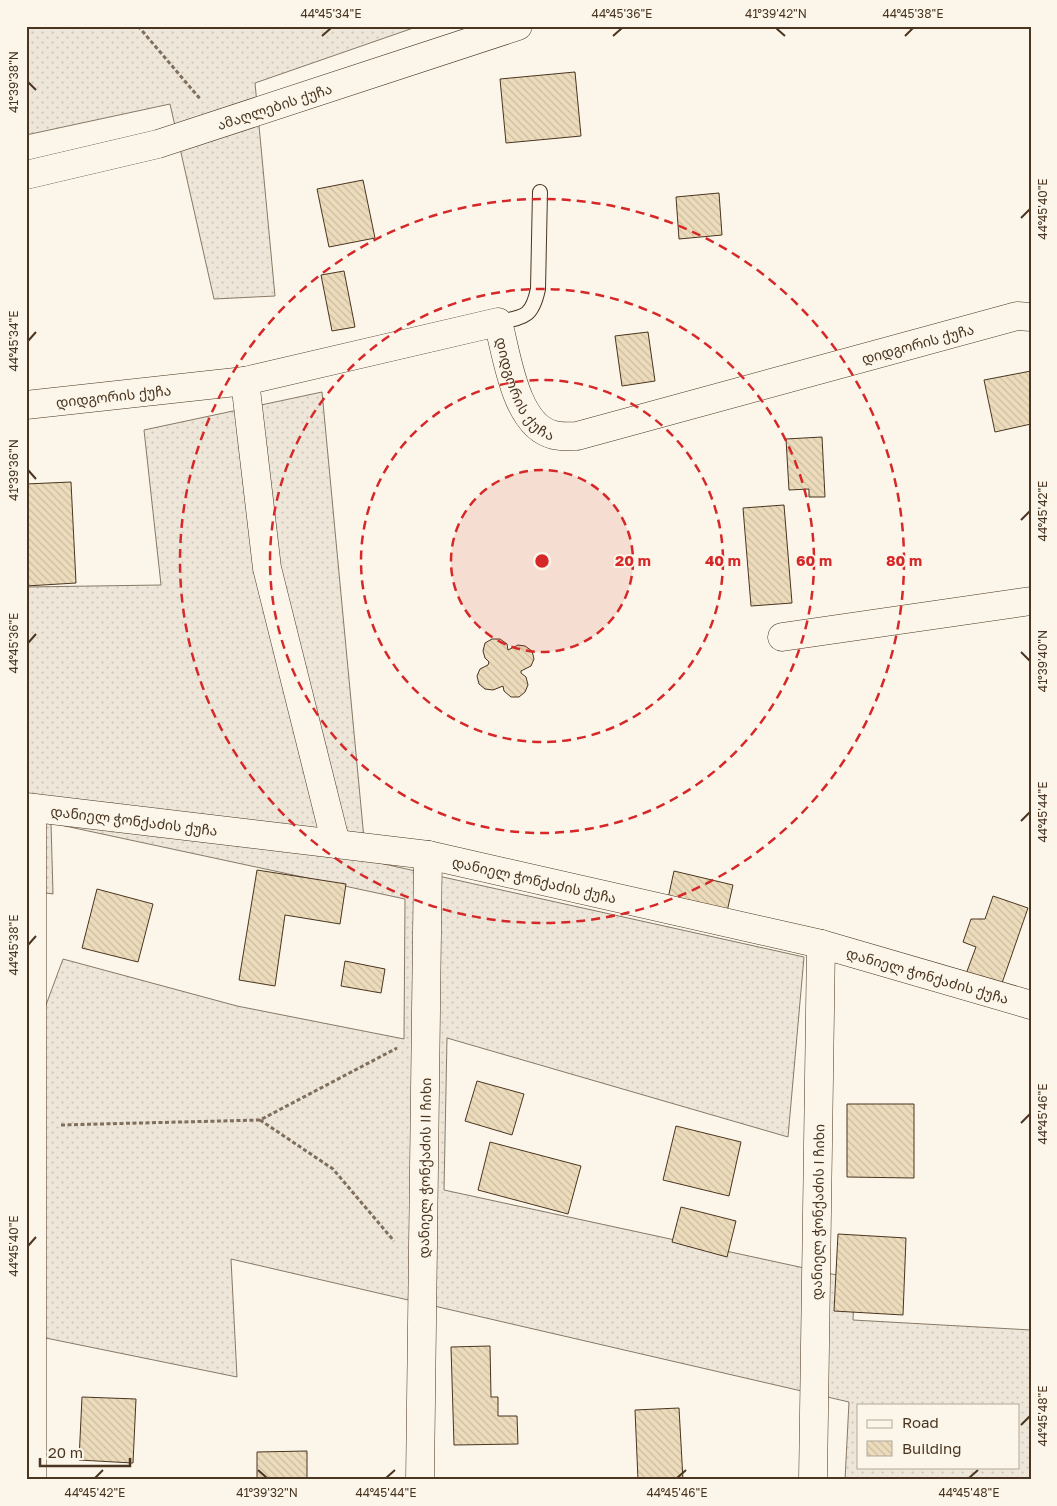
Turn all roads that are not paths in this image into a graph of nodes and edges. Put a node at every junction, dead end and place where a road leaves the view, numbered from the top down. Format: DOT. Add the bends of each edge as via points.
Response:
graph roads {
  1 [pos="518,26"];
  2 [pos="26,175"];
  3 [pos="540,192"];
  4 [pos="1031,318"];
  5 [pos="498,322"];
  6 [pos="245,381"];
  7 [pos="26,405"];
  8 [pos="1031,601"];
  9 [pos="782,637"];
  10 [pos="29,808"];
  11 [pos="336,844"];
  12 [pos="428,854"];
  13 [pos="821,944"];
  14 [pos="1031,1005"];
  15 [pos="32,1480"];
  16 [pos="420,1480"];
  17 [pos="813,1480"];
  1 -- 2 [label="street, ამაღლების ქუჩა" via="158,144"];
  3 -- 5 [label="lane" via="535,300 531,311 524,317"];
  4 -- 5 [label="street, დიდგორის ქუჩა" via="1017,316 577,436 553,435 534,424 520,404"];
  5 -- 6 [label="street, დიდგორის ქუჩა"];
  6 -- 7 [label="street, დიდგორის ქუჩა"];
  6 -- 11 [label="street" via="267,568"];
  8 -- 9 [label="street"];
  10 -- 11 [label="street, დანიელ ჭონქაძის ქუჩა"];
  10 -- 15 [label="street"];
  11 -- 12 [label="street, დანიელ ჭონქაძის ქუჩა"];
  12 -- 13 [label="street, დანიელ ჭონქაძის ქუჩა"];
  12 -- 16 [label="street, დანიელ ჭონქაძის II ჩიხი"];
  13 -- 14 [label="street, დანიელ ჭონქაძის ქუჩა"];
  13 -- 17 [label="street, დანიელ ჭონქაძის I ჩიხი"];
}
